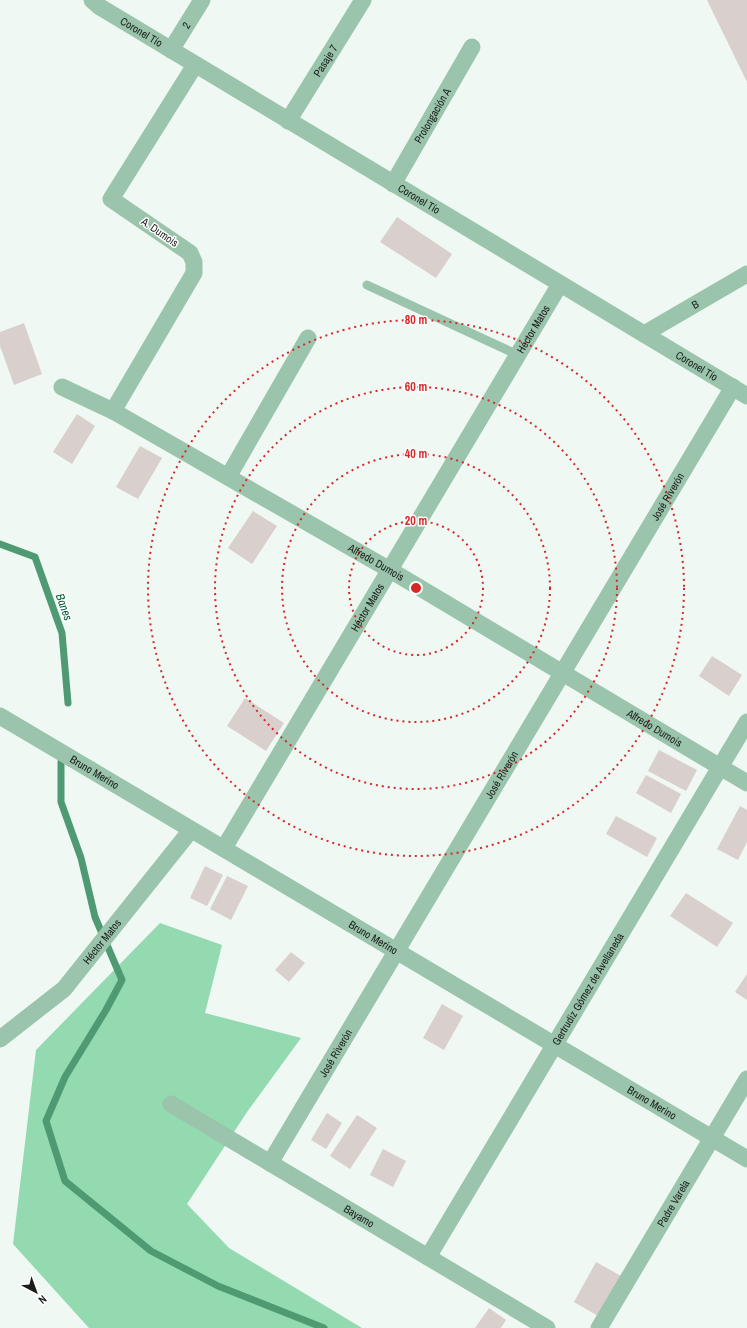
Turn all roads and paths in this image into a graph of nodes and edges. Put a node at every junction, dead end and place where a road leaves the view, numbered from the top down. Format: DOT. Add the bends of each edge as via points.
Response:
graph roads {
  1 [pos="92,0"];
  2 [pos="202,0"];
  3 [pos="363,0"];
  4 [pos="472,47"];
  5 [pos="171,50"];
  6 [pos="195,65"];
  7 [pos="288,121"];
  8 [pos="393,184"];
  9 [pos="747,274"];
  10 [pos="560,284"];
  11 [pos="367,285"];
  12 [pos="644,334"];
  13 [pos="308,338"];
  14 [pos="518,355"];
  15 [pos="62,387"];
  16 [pos="740,391"];
  17 [pos="113,411"];
  18 [pos="228,477"];
  19 [pos="390,570"];
  20 [pos="562,673"];
  21 [pos="0,716"];
  22 [pos="747,722"];
  23 [pos="720,767"];
  24 [pos="747,783"];
  25 [pos="191,830"];
  26 [pos="224,848"];
  27 [pos="396,950"];
  28 [pos="0,1039"];
  29 [pos="554,1044"];
  30 [pos="747,1079"];
  31 [pos="171,1104"];
  32 [pos="712,1138"];
  33 [pos="747,1159"];
  34 [pos="270,1163"];
  35 [pos="428,1257"];
  36 [pos="547,1328"];
  37 [pos="598,1328"];
  1 -- 5 [label="street, Coronel Tío"];
  2 -- 5 [label="street, 2"];
  3 -- 7 [label="street, Pasaje 7"];
  4 -- 8 [label="street, Prolongación A"];
  5 -- 6 [label="street, Coronel Tío"];
  6 -- 7 [label="street, Coronel Tío"];
  6 -- 17 [label="street, A. Dumois" via="111,199 190,253 194,262 194,273"];
  7 -- 8 [label="street, Coronel Tío"];
  8 -- 10 [label="street, Coronel Tío"];
  9 -- 12 [label="street, B"];
  10 -- 12 [label="street, Coronel Tío"];
  10 -- 14 [label="street, Héctor Matos"];
  11 -- 14 [label="lane"];
  12 -- 16 [label="street, Coronel Tío"];
  13 -- 18 [label="street"];
  14 -- 19 [label="street, Héctor Matos"];
  15 -- 17 [label="street, Alfredo Dumois"];
  16 -- 20 [label="street, José Riverón"];
  17 -- 18 [label="street, Alfredo Dumois"];
  18 -- 19 [label="street, Alfredo Dumois"];
  19 -- 20 [label="street, Alfredo Dumois"];
  19 -- 26 [label="street, Héctor Matos"];
  20 -- 23 [label="street, Alfredo Dumois"];
  20 -- 27 [label="street, José Riverón"];
  21 -- 25 [label="street, Bruno Merino"];
  22 -- 23 [label="street, Gertrudiz Gómez de Avellaneda"];
  23 -- 24 [label="street, Alfredo Dumois"];
  23 -- 29 [label="street, Gertrudiz Gómez de Avellaneda"];
  25 -- 26 [label="street, Bruno Merino"];
  25 -- 28 [label="street, Héctor Matos" via="64,989"];
  26 -- 27 [label="street, Bruno Merino"];
  27 -- 29 [label="street, Bruno Merino"];
  27 -- 34 [label="street, José Riverón"];
  29 -- 32 [label="street, Bruno Merino"];
  29 -- 35 [label="street, Gertrudiz Gómez de Avellaneda"];
  30 -- 32 [label="street, Padre Varela"];
  31 -- 34 [label="street, Bayamo"];
  32 -- 33 [label="street, Bruno Merino"];
  32 -- 37 [label="street, Padre Varela"];
  34 -- 35 [label="street, Bayamo"];
  35 -- 36 [label="street, Bayamo"];
}
